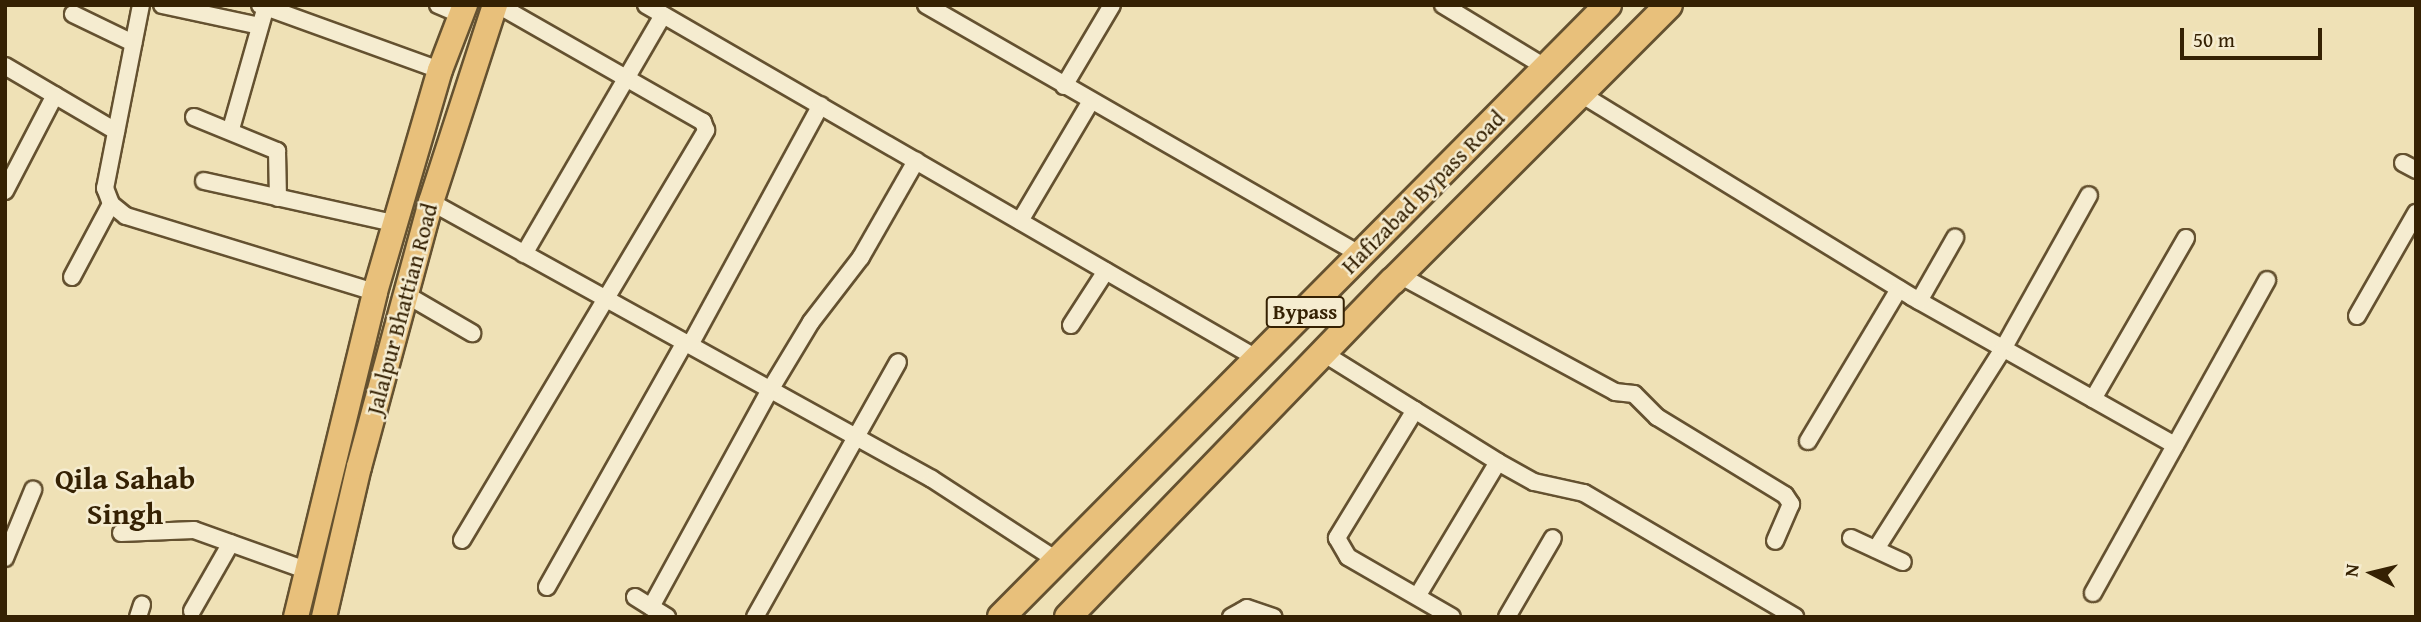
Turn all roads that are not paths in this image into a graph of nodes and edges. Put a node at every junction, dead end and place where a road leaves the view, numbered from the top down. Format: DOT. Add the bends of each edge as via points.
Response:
graph roads {
  1 [pos="141,5"];
  2 [pos="162,5"];
  3 [pos="438,5"];
  4 [pos="496,5"];
  5 [pos="926,5"];
  6 [pos="1112,5"];
  7 [pos="1443,5"];
  8 [pos="1608,5"];
  9 [pos="1669,5"];
  10 [pos="652,8"];
  11 [pos="463,10"];
  12 [pos="73,14"];
  13 [pos="262,14"];
  14 [pos="133,43"];
  15 [pos="5,66"];
  16 [pos="1545,68"];
  17 [pos="440,70"];
  18 [pos="626,78"];
  19 [pos="1065,86"];
  20 [pos="1581,94"];
  21 [pos="55,95"];
  22 [pos="1091,101"];
  23 [pos="821,106"];
  24 [pos="194,117"];
  25 [pos="231,129"];
  26 [pos="116,131"];
  27 [pos="916,161"];
  28 [pos="204,181"];
  29 [pos="5,191"];
  30 [pos="2089,195"];
  31 [pos="278,198"];
  32 [pos="430,202"];
  33 [pos="111,204"];
  34 [pos="2416,213"];
  35 [pos="1020,221"];
  36 [pos="394,223"];
  37 [pos="1955,238"];
  38 [pos="2186,238"];
  39 [pos="524,254"];
  40 [pos="1361,255"];
  41 [pos="1106,271"];
  42 [pos="1399,275"];
  43 [pos="72,277"];
  44 [pos="2267,280"];
  45 [pos="1899,289"];
  46 [pos="375,292"];
  47 [pos="405,294"];
  48 [pos="605,298"];
  49 [pos="1919,301"];
  50 [pos="2357,316"];
  51 [pos="1071,325"];
  52 [pos="472,332"];
  53 [pos="688,344"];
  54 [pos="2003,349"];
  55 [pos="1322,353"];
  56 [pos="1258,359"];
  57 [pos="898,362"];
  58 [pos="770,390"];
  59 [pos="2092,400"];
  60 [pos="1415,410"];
  61 [pos="855,436"];
  62 [pos="1808,441"];
  63 [pos="2175,445"];
  64 [pos="1498,462"];
  65 [pos="33,490"];
  66 [pos="121,533"];
  67 [pos="1553,538"];
  68 [pos="1851,538"];
  69 [pos="462,540"];
  70 [pos="1776,541"];
  71 [pos="231,543"];
  72 [pos="1876,550"];
  73 [pos="5,558"];
  74 [pos="1058,561"];
  75 [pos="1903,562"];
  76 [pos="306,570"];
  77 [pos="547,587"];
  78 [pos="2093,593"];
  79 [pos="1418,595"];
  80 [pos="635,597"];
  81 [pos="651,607"];
  82 [pos="192,611"];
  83 [pos="1078,614"];
  84 [pos="296,617"];
  85 [pos="324,617"];
  86 [pos="667,617"];
  87 [pos="755,617"];
  88 [pos="1001,617"];
  89 [pos="1231,617"];
  90 [pos="1273,617"];
  91 [pos="1452,617"];
  92 [pos="1507,617"];
  93 [pos="1795,617"];
  1 -- 14 [label="street"];
  2 -- 13 [label="street"];
  3 -- 11 [label="street"];
  4 -- 18 [label="street"];
  4 -- 32 [label="main road, Jalalpur Bhattian Road"];
  5 -- 19 [label="street"];
  6 -- 19 [label="street"];
  7 -- 16 [label="street"];
  8 -- 16 [label="highway, Hafizabad Bypass Road / Bypass"];
  9 -- 20 [label="highway, Hafizabad Bypass Road / Bypass"];
  10 -- 18 [label="street"];
  10 -- 23 [label="street"];
  11 -- 17 [label="main road, Jalalpur Bhattian Road"];
  12 -- 14 [label="street"];
  13 -- 17 [label="street"];
  13 -- 25 [label="street"];
  14 -- 26 [label="street"];
  15 -- 21 [label="street"];
  16 -- 40 [label="highway, Hafizabad Bypass Road / Bypass"];
  17 -- 36 [label="main road, Jalalpur Bhattian Road"];
  18 -- 39 [label="street"];
  18 -- 48 [label="street" via="703,122 706,130"];
  19 -- 22 [label="street"];
  20 -- 42 [label="highway, Hafizabad Bypass Road / Bypass"];
  20 -- 45 [label="street"];
  21 -- 26 [label="street"];
  21 -- 29 [label="street"];
  22 -- 35 [label="street"];
  22 -- 40 [label="street"];
  23 -- 27 [label="street"];
  23 -- 53 [label="street"];
  24 -- 25 [label="street"];
  25 -- 31 [label="street" via="277,150"];
  26 -- 33 [label="street" via="105,188"];
  27 -- 35 [label="street"];
  27 -- 58 [label="street" via="861,257 811,322"];
  28 -- 31 [label="street"];
  30 -- 54 [label="street"];
  31 -- 36 [label="street"];
  32 -- 39 [label="street"];
  32 -- 47 [label="main road, Jalalpur Bhattian Road"];
  33 -- 43 [label="street"];
  33 -- 46 [label="street" via="126,216"];
  34 -- 50 [label="street"];
  35 -- 41 [label="street"];
  36 -- 46 [label="main road, Jalalpur Bhattian Road"];
  37 -- 49 [label="street"];
  38 -- 59 [label="street"];
  39 -- 48 [label="street"];
  40 -- 56 [label="highway, Hafizabad Bypass Road / Bypass"];
  41 -- 51 [label="street"];
  41 -- 56 [label="street"];
  42 -- 55 [label="highway, Hafizabad Bypass Road / Bypass"];
  42 -- 70 [label="street" via="1615,392 1634,394 1657,417 1785,495 1791,504"];
  44 -- 63 [label="street"];
  45 -- 49 [label="street"];
  45 -- 62 [label="street"];
  46 -- 76 [label="main road, Jalalpur Bhattian Road"];
  47 -- 52 [label="street"];
  47 -- 85 [label="main road, Jalalpur Bhattian Road"];
  48 -- 53 [label="street"];
  48 -- 69 [label="street"];
  49 -- 54 [label="street"];
  53 -- 58 [label="street"];
  53 -- 77 [label="street"];
  54 -- 59 [label="street"];
  54 -- 72 [label="street"];
  55 -- 60 [label="street"];
  55 -- 83 [label="highway, Hafizabad Bypass Road / Bypass"];
  56 -- 74 [label="highway, Hafizabad Bypass Road / Bypass"];
  57 -- 61 [label="street"];
  58 -- 61 [label="street"];
  58 -- 81 [label="street"];
  59 -- 63 [label="street"];
  60 -- 64 [label="street"];
  60 -- 79 [label="street" via="1337,538 1348,557"];
  61 -- 74 [label="street" via="932,479"];
  61 -- 87 [label="street"];
  63 -- 78 [label="street"];
  64 -- 79 [label="street"];
  64 -- 93 [label="street" via="1534,482 1584,493"];
  65 -- 73 [label="street"];
  66 -- 71 [label="street" via="194,530"];
  67 -- 92 [label="street"];
  68 -- 72 [label="street"];
  71 -- 76 [label="street"];
  71 -- 82 [label="street"];
  72 -- 75 [label="street"];
  74 -- 88 [label="highway, Hafizabad Bypass Road / Bypass"];
  76 -- 84 [label="main road, Jalalpur Bhattian Road"];
  79 -- 91 [label="street"];
  80 -- 81 [label="street"];
  81 -- 86 [label="street"];
  89 -- 90 [label="street" via="1247,608"];
}
